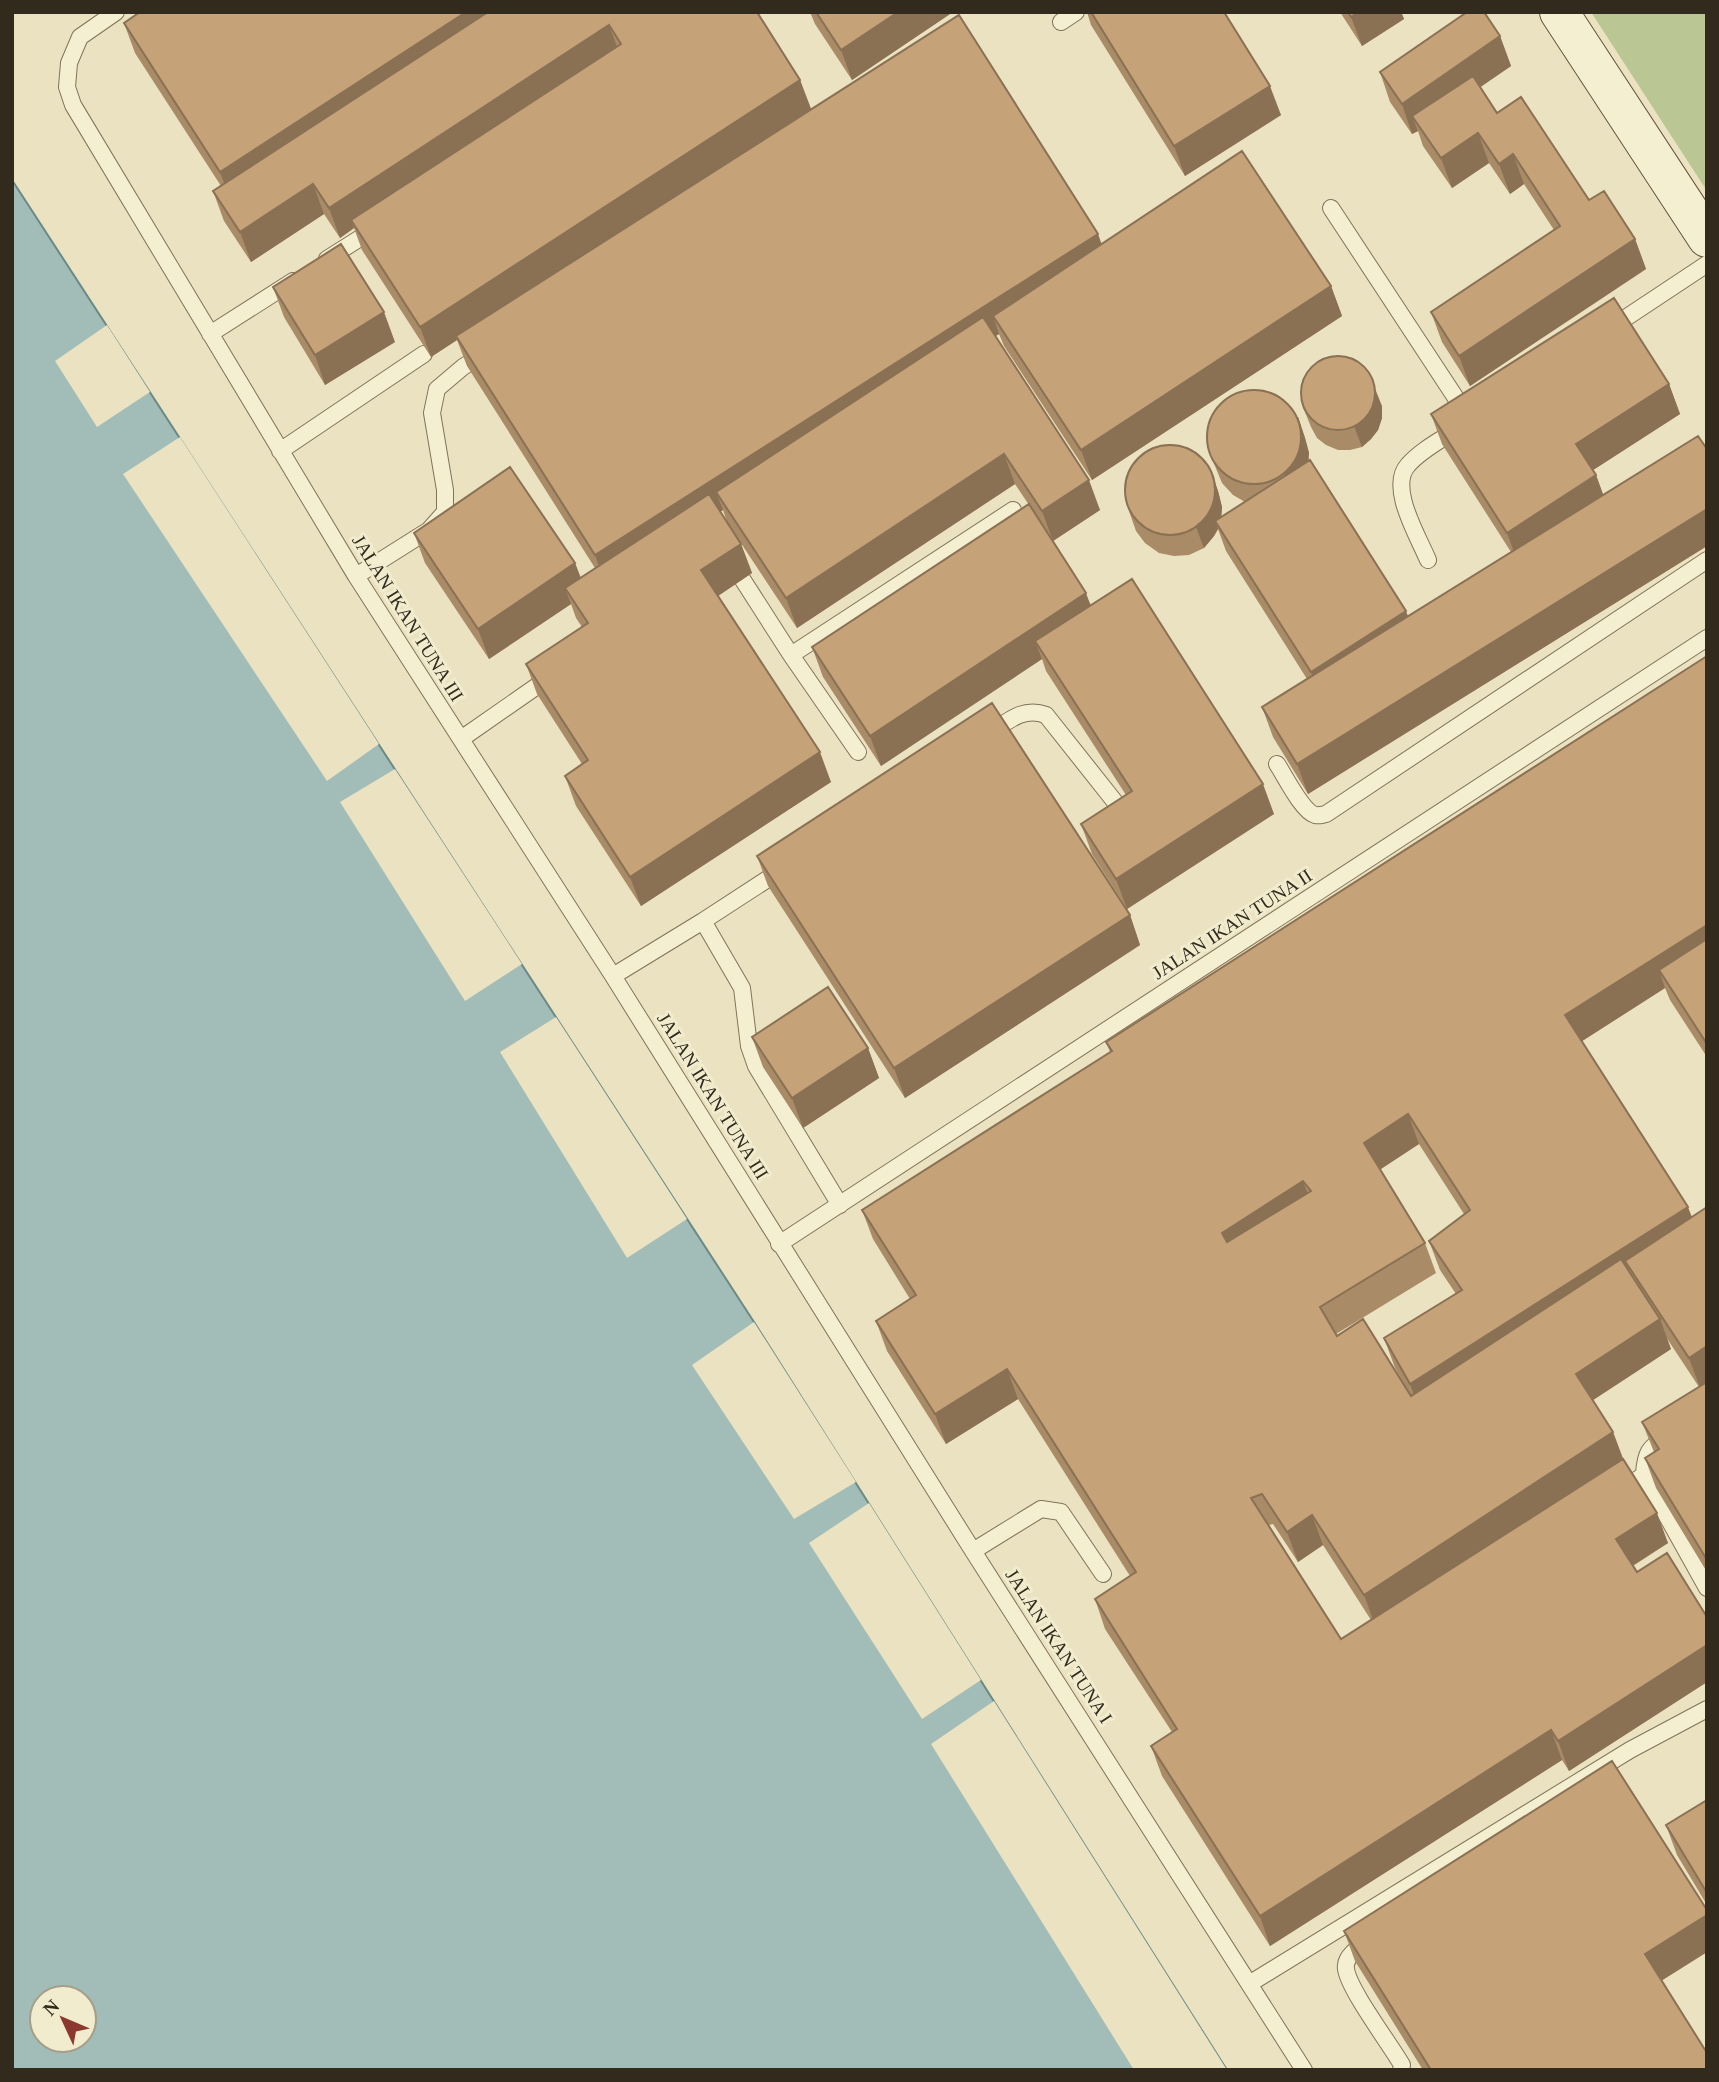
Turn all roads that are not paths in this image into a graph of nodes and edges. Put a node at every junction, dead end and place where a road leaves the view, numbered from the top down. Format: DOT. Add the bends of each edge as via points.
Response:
graph roads {
  1 [pos="116,12"];
  2 [pos="1076,12"];
  3 [pos="1559,12"];
  4 [pos="1061,22"];
  5 [pos="1331,208"];
  6 [pos="386,221"];
  7 [pos="1707,238"];
  8 [pos="1707,264"];
  9 [pos="210,334"];
  10 [pos="1594,338"];
  11 [pos="498,345"];
  12 [pos="424,354"];
  13 [pos="280,451"];
  14 [pos="1013,510"];
  15 [pos="1428,560"];
  16 [pos="1707,560"];
  17 [pos="738,574"];
  18 [pos="356,576"];
  19 [pos="1707,638"];
  20 [pos="791,654"];
  21 [pos="566,665"];
  22 [pos="461,739"];
  23 [pos="981,739"];
  24 [pos="858,752"];
  25 [pos="1278,764"];
  26 [pos="1115,802"];
  27 [pos="796,860"];
  28 [pos="703,921"];
  29 [pos="613,976"];
  30 [pos="840,1205"];
  31 [pos="779,1244"];
  32 [pos="1677,1429"];
  33 [pos="1644,1475"];
  34 [pos="1609,1498"];
  35 [pos="974,1551"];
  36 [pos="1103,1574"];
  37 [pos="1707,1588"];
  38 [pos="1707,1709"];
  39 [pos="1377,1936"];
  40 [pos="1250,1984"];
  41 [pos="1304,2070"];
  42 [pos="1401,2070"];
  1 -- 9 [label="lane, JALAN IKAN TUNA III" via="80,37 69,63 67,87 73,105"];
  2 -- 4 [label="lane"];
  3 -- 7 [label="street"];
  5 -- 15 [label="lane" via="1476,416 1416,457 1401,477 1404,501"];
  6 -- 9 [label="lane"];
  8 -- 10 [label="lane"];
  9 -- 13 [label="lane, JALAN IKAN TUNA III"];
  11 -- 18 [label="lane" via="437,389 432,414 445,512 429,530"];
  12 -- 13 [label="lane"];
  13 -- 18 [label="lane, JALAN IKAN TUNA III"];
  14 -- 20 [label="lane"];
  16 -- 25 [label="lane" via="1326,814 1311,813"];
  17 -- 20 [label="lane"];
  18 -- 22 [label="lane, JALAN IKAN TUNA III"];
  19 -- 30 [label="lane, JALAN IKAN TUNA II"];
  20 -- 24 [label="lane"];
  21 -- 22 [label="lane"];
  22 -- 29 [label="lane, JALAN IKAN TUNA III"];
  23 -- 26 [label="lane" via="1024,712 1046,715"];
  27 -- 28 [label="lane"];
  28 -- 29 [label="lane"];
  28 -- 30 [label="lane" via="742,988 751,1056"];
  29 -- 31 [label="lane, JALAN IKAN TUNA III"];
  30 -- 31 [label="lane, JALAN IKAN TUNA II"];
  31 -- 35 [label="lane, JALAN IKAN TUNA I"];
  32 -- 33 [label="lane" via="1651,1447"];
  33 -- 34 [label="lane"];
  33 -- 37 [label="lane"];
  35 -- 36 [label="lane" via="1041,1509 1061,1512"];
  35 -- 40 [label="lane, JALAN IKAN TUNA I"];
  38 -- 40 [label="lane" via="1630,1750"];
  39 -- 42 [label="lane" via="1349,1956 1346,1968"];
  40 -- 41 [label="lane, JALAN IKAN TUNA I"];
}
